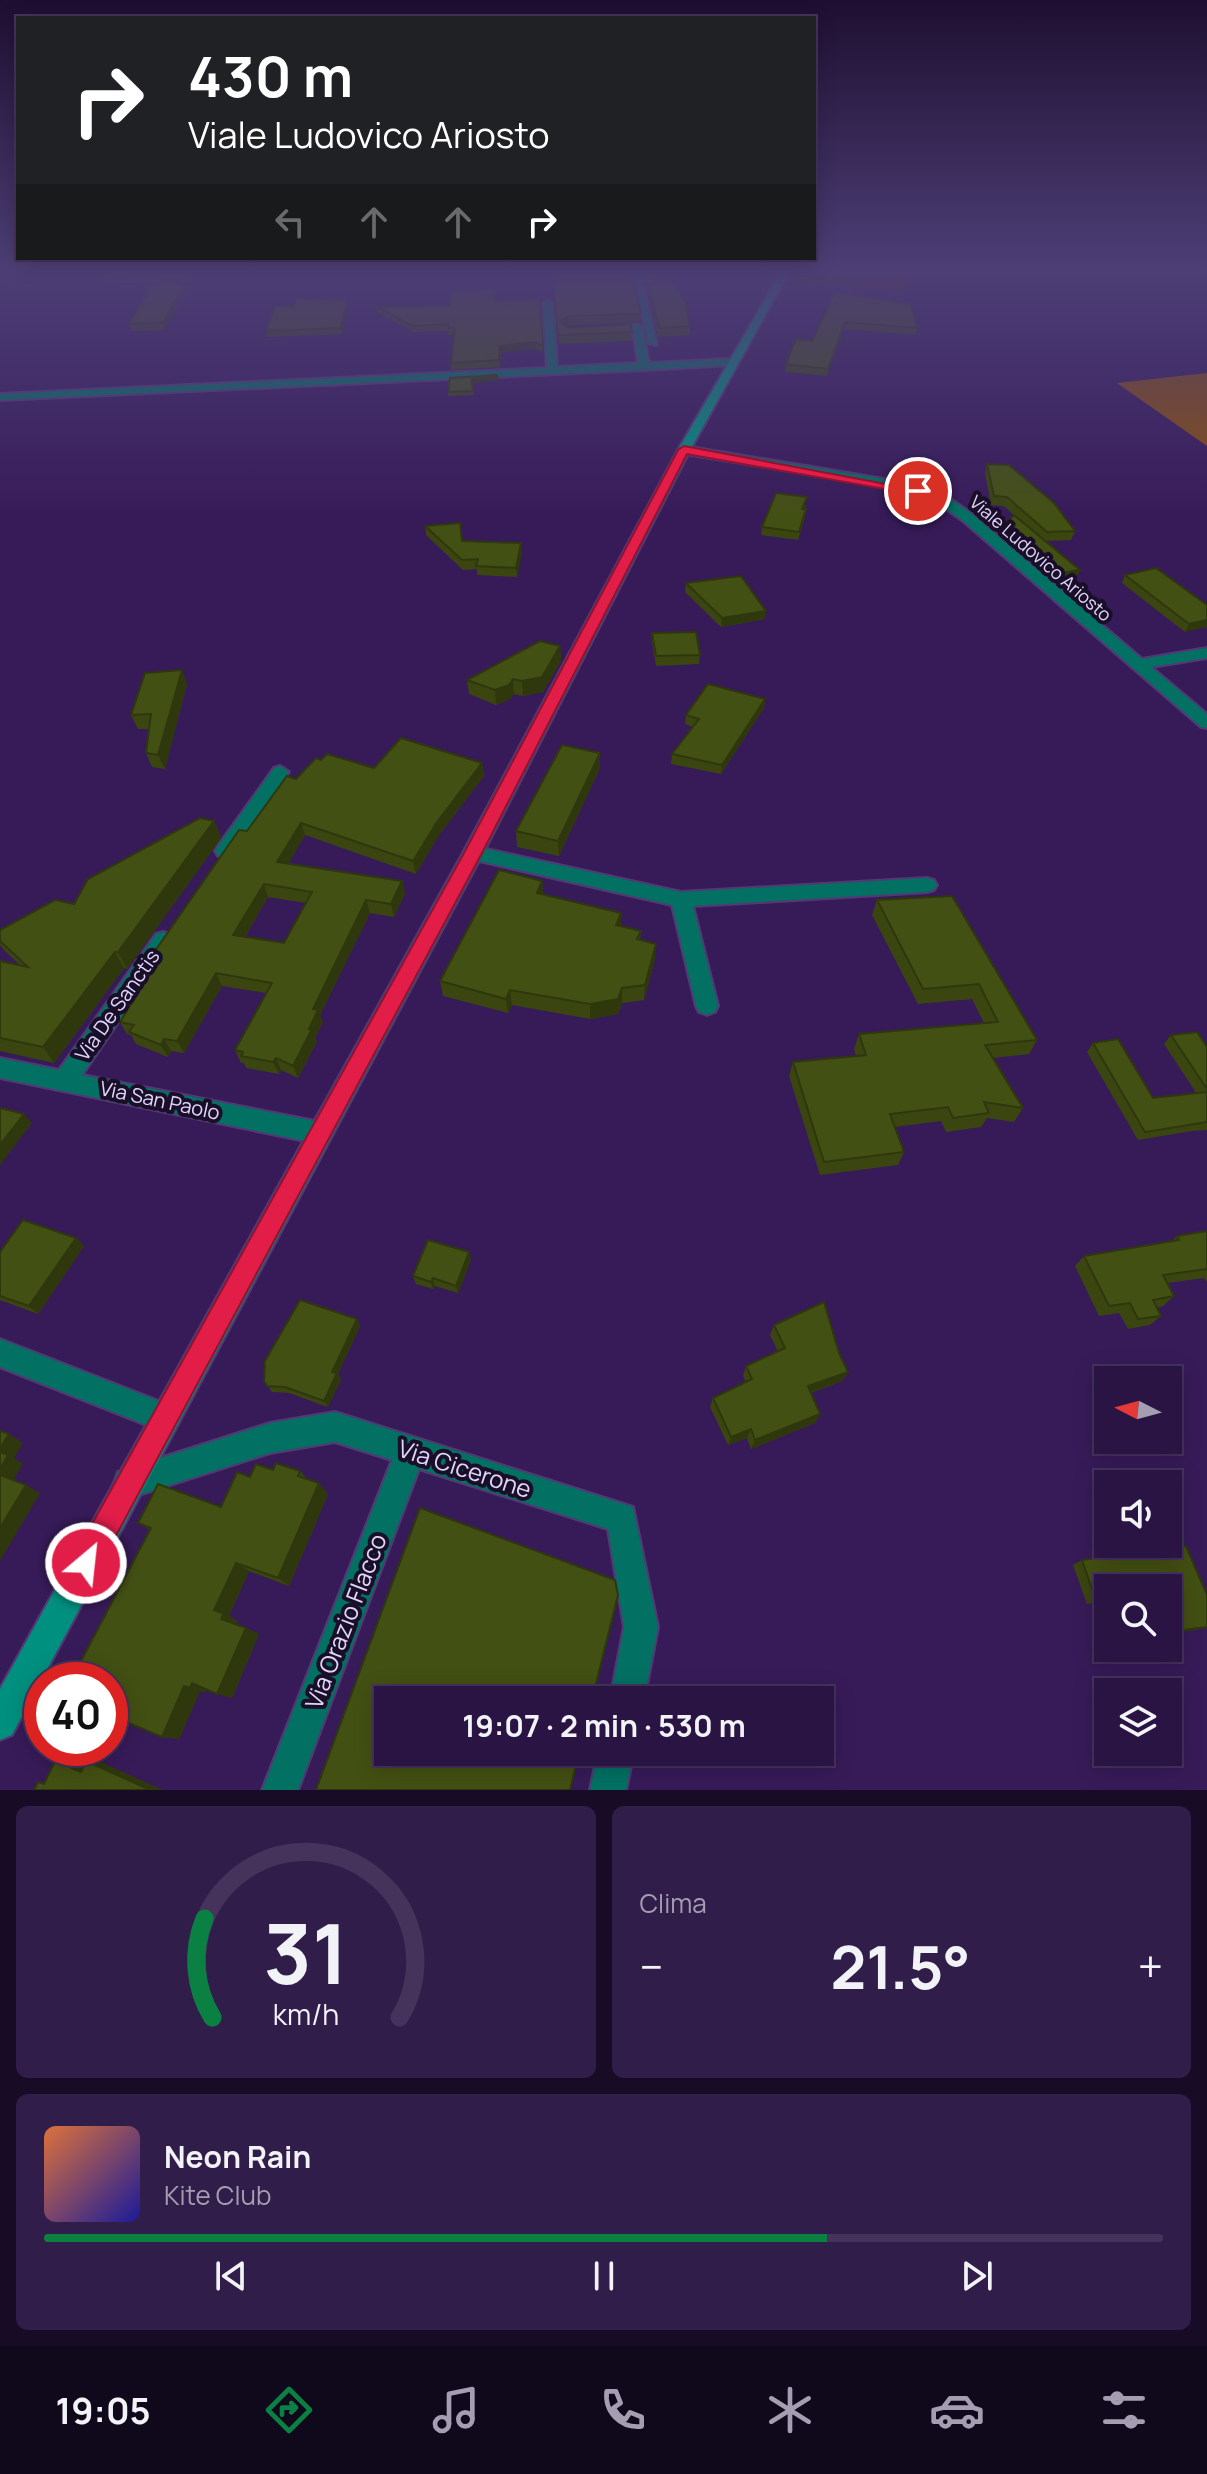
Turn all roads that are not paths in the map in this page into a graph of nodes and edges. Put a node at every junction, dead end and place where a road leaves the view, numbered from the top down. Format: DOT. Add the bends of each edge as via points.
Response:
graph roads {
  1 [pos="551,351"];
  2 [pos="641,351"];
  3 [pos="654,351"];
  4 [pos="740,351"];
  5 [pos="733,362"];
  6 [pos="658,366"];
  7 [pos="644,367"];
  8 [pos="552,371"];
  9 [pos="0,397"];
  10 [pos="684,450"];
  11 [pos="1207,653"];
  12 [pos="1137,664"];
  13 [pos="1207,723"];
  14 [pos="280,772"];
  15 [pos="473,853"];
  16 [pos="217,862"];
  17 [pos="927,885"];
  18 [pos="681,899"];
  19 [pos="172,927"];
  20 [pos="707,1006"];
  21 [pos="0,1068"];
  22 [pos="65,1081"];
  23 [pos="320,1133"];
  24 [pos="0,1353"];
  25 [pos="164,1417"];
  26 [pos="411,1451"];
  27 [pos="129,1483"];
  28 [pos="630,1686"];
  29 [pos="0,1723"];
  30 [pos="613,1766"];
  31 [pos="280,1790"];
  32 [pos="608,1790"];
  1 -- 8 [label="street"];
  2 -- 7 [label="street"];
  3 -- 6 [label="street"];
  4 -- 5 [label="street"];
  5 -- 6 [label="street"];
  5 -- 10 [label="street"];
  6 -- 7 [label="street"];
  7 -- 8 [label="street"];
  8 -- 9 [label="street"];
  10 -- 12 [label="street, Viale Ludovico Ariosto" via="896,485 941,499"];
  10 -- 15 [label="street"];
  11 -- 12 [label="street"];
  12 -- 13 [label="street, Viale Ludovico Ariosto"];
  14 -- 16 [label="street"];
  15 -- 18 [label="street"];
  15 -- 23 [label="street"];
  17 -- 18 [label="street"];
  18 -- 20 [label="street"];
  19 -- 22 [label="street, Via De Sanctis"];
  21 -- 22 [label="street, Via San Paolo"];
  22 -- 23 [label="street, Via San Paolo"];
  23 -- 25 [label="street"];
  24 -- 25 [label="street"];
  25 -- 27 [label="street"];
  26 -- 27 [label="street, Via Cicerone" via="335,1427 270,1438"];
  26 -- 28 [label="street, Via Cicerone" via="622,1518 641,1627"];
  26 -- 31 [label="street, Via Orazio Flacco"];
  27 -- 29 [label="street"];
  30 -- 32 [label="street"];
}
